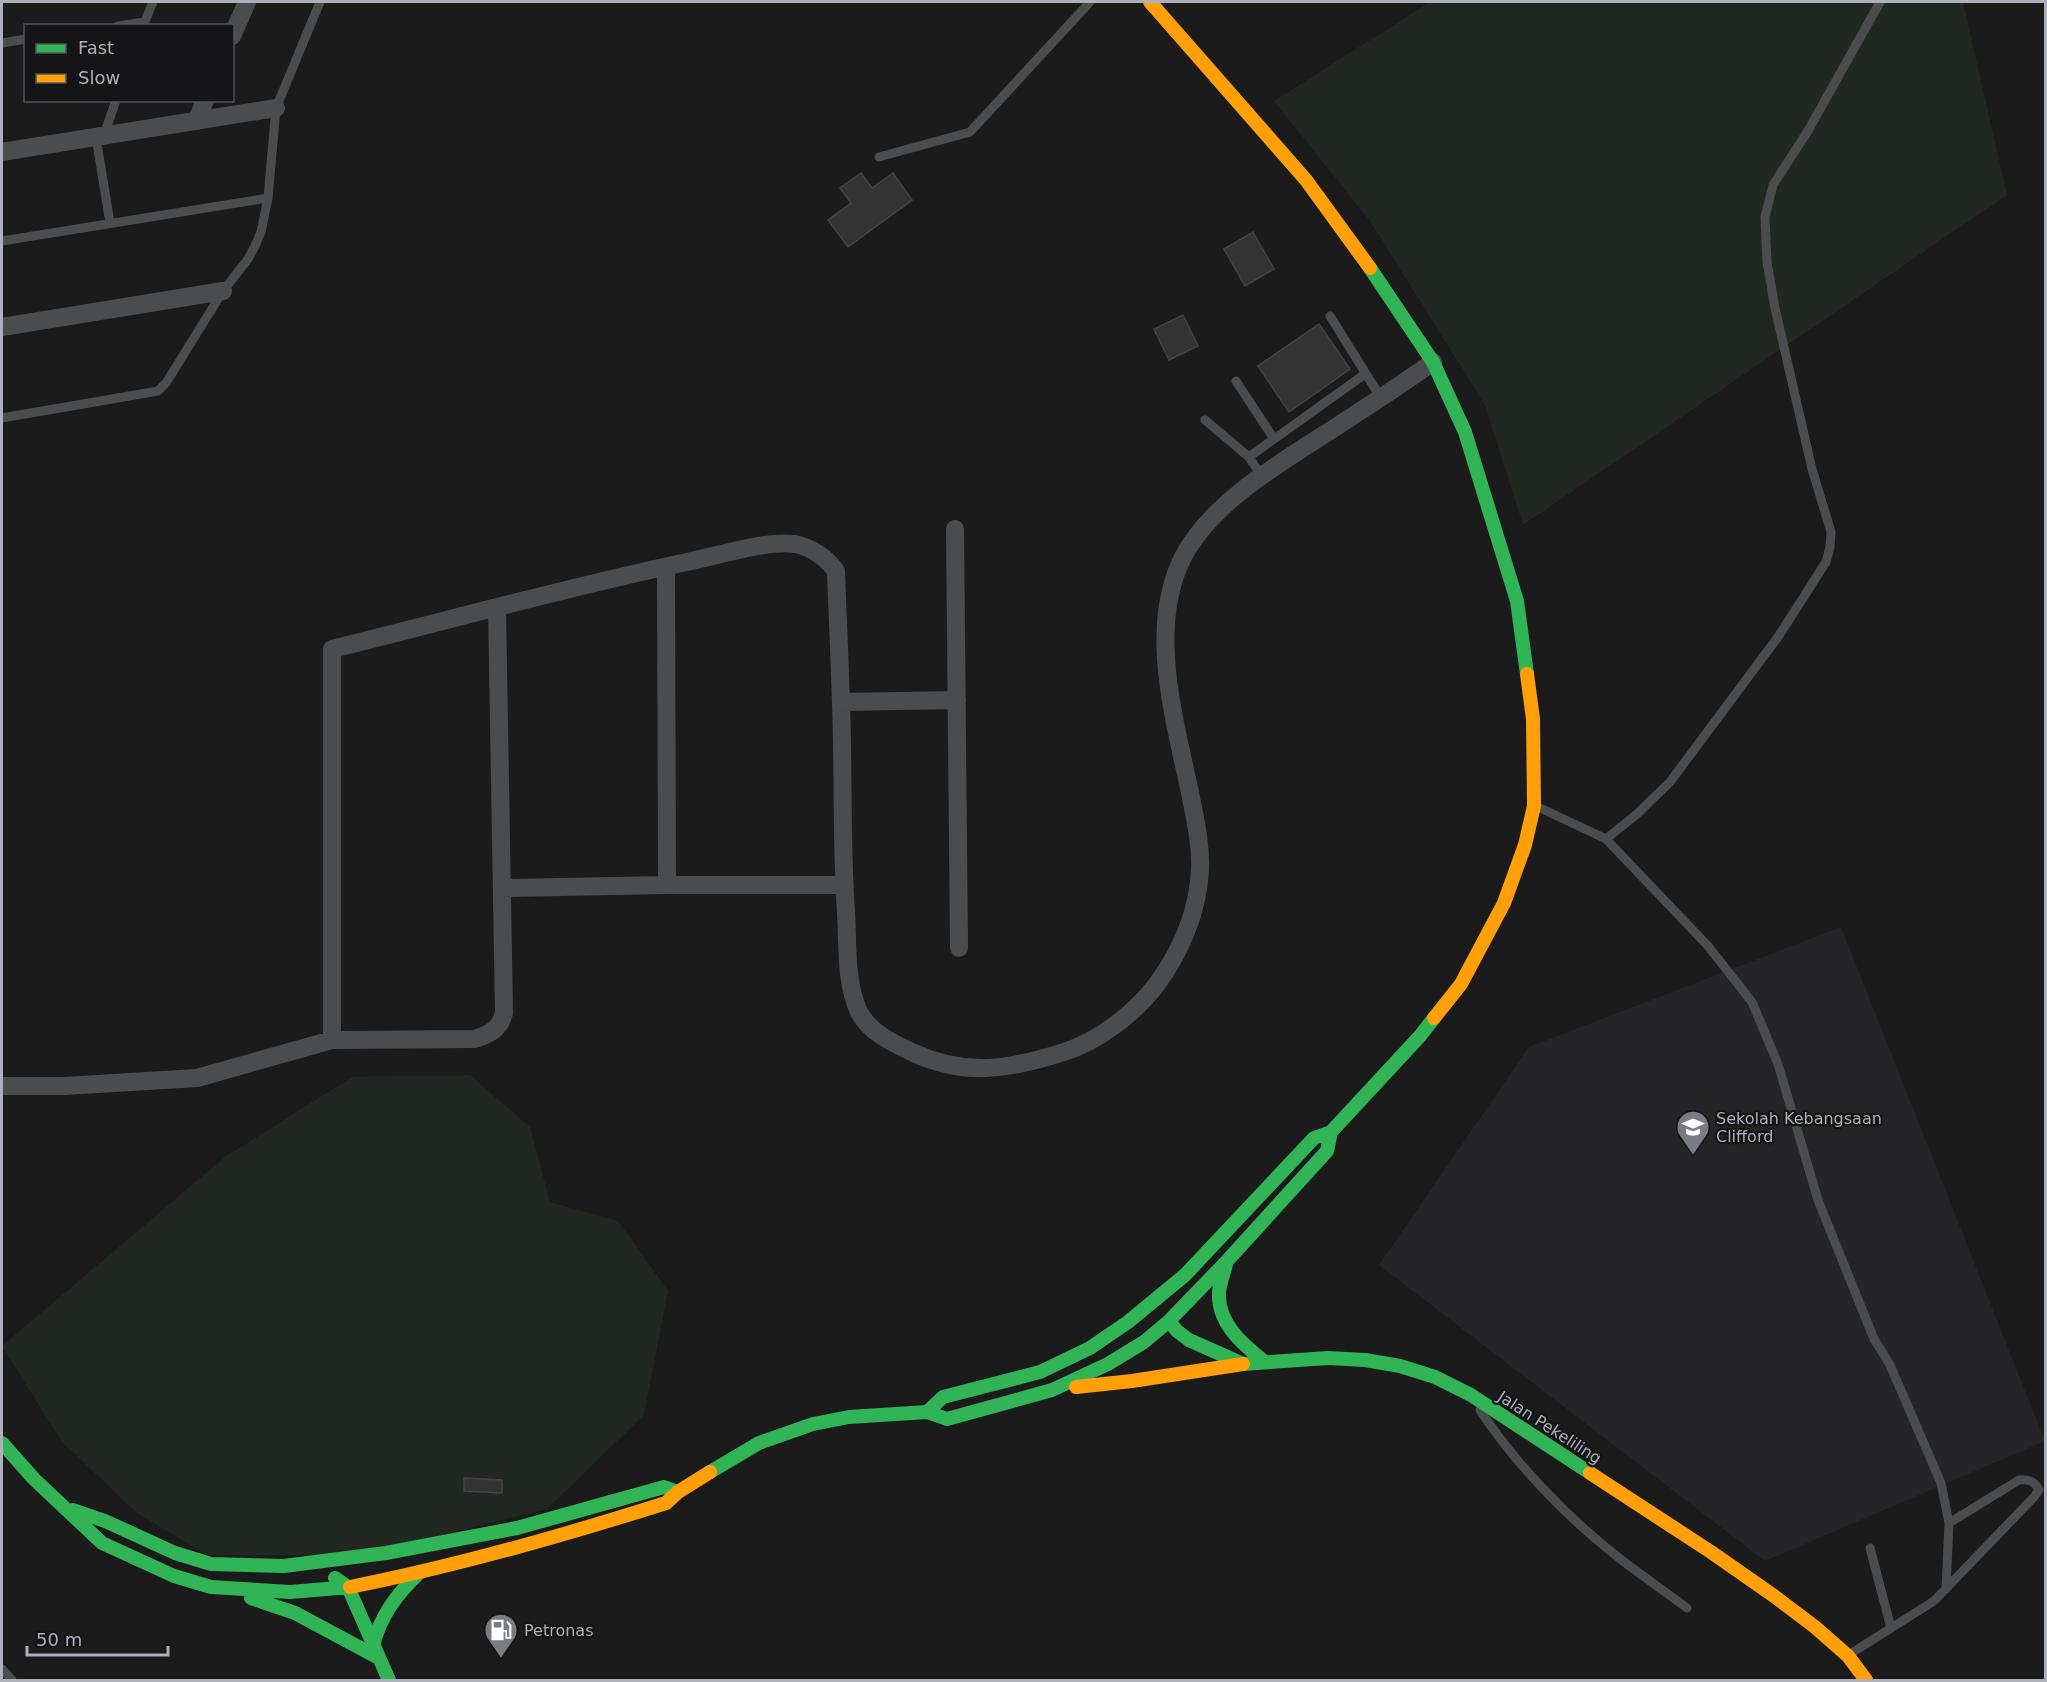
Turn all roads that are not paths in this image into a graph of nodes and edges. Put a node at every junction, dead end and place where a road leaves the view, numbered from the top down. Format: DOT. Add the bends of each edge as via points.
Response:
graph roads {
  1 [pos="153,2"];
  2 [pos="247,2"];
  3 [pos="320,2"];
  4 [pos="1090,2"];
  5 [pos="1150,2"];
  6 [pos="1880,2"];
  7 [pos="143,24"];
  8 [pos="234,31"];
  9 [pos="24,39"];
  10 [pos="2,43"];
  11 [pos="115,102"];
  12 [pos="204,102"];
  13 [pos="276,108"];
  14 [pos="196,121"];
  15 [pos="100,136"];
  16 [pos="2,152"];
  17 [pos="879,157"];
  18 [pos="268,198"];
  19 [pos="110,223"];
  20 [pos="2,241"];
  21 [pos="223,291"];
  22 [pos="1330,316"];
  23 [pos="2,327"];
  24 [pos="1432,362"];
  25 [pos="1365,374"];
  26 [pos="1236,381"];
  27 [pos="1381,398"];
  28 [pos="2,418"];
  29 [pos="1205,420"];
  30 [pos="1274,439"];
  31 [pos="1249,457"];
  32 [pos="1261,475"];
  33 [pos="955,529"];
  34 [pos="666,567"];
  35 [pos="497,608"];
  36 [pos="957,700"];
  37 [pos="841,702"];
  38 [pos="1534,806"];
  39 [pos="1606,839"];
  40 [pos="667,885"];
  41 [pos="844,885"];
  42 [pos="502,888"];
  43 [pos="959,948"];
  44 [pos="332,1040"];
  45 [pos="2,1086"];
  46 [pos="1331,1132"];
  47 [pos="1227,1261"];
  48 [pos="1185,1275"];
  49 [pos="1169,1321"];
  50 [pos="1128,1322"];
  51 [pos="1265,1362"];
  52 [pos="1243,1364"];
  53 [pos="1052,1390"];
  54 [pos="1471,1395"];
  55 [pos="927,1412"];
  56 [pos="2,1443"];
  57 [pos="678,1492"];
  58 [pos="66,1508"];
  59 [pos="1949,1523"];
  60 [pos="1870,1548"];
  61 [pos="386,1553"];
  62 [pos="295,1565"];
  63 [pos="418,1573"];
  64 [pos="211,1587"];
  65 [pos="348,1587"];
  66 [pos="1946,1589"];
  67 [pos="1687,1608"];
  68 [pos="1891,1628"];
  69 [pos="376,1652"];
  70 [pos="1848,1656"];
  71 [pos="2,1669"];
  72 [pos="12,1680"];
  73 [pos="386,1680"];
  74 [pos="1866,1680"];
  1 -- 7 [label="lane"];
  2 -- 8 [label="street"];
  3 -- 13 [label="lane"];
  4 -- 17 [label="lane" via="970,132"];
  5 -- 24 [label="street" via="1306,180 1361,254"];
  6 -- 39 [label="lane" via="1773,185 1765,217 1775,308 1812,469 1831,532 1826,562 1778,637 1670,782"];
  9 -- 10 [label="lane"];
  11 -- 15 [label="lane"];
  12 -- 14 [label="street"];
  13 -- 14 [label="street"];
  13 -- 18 [label="lane"];
  14 -- 15 [label="street"];
  15 -- 16 [label="street"];
  15 -- 19 [label="lane"];
  18 -- 19 [label="lane"];
  18 -- 21 [label="lane" via="255,246"];
  19 -- 20 [label="lane"];
  21 -- 23 [label="street"];
  21 -- 28 [label="lane" via="158,391"];
  22 -- 25 [label="lane"];
  24 -- 27 [label="street"];
  24 -- 38 [label="street" via="1465,432 1517,601 1533,719"];
  25 -- 27 [label="lane"];
  25 -- 30 [label="lane"];
  26 -- 30 [label="lane"];
  27 -- 32 [label="street"];
  29 -- 31 [label="lane"];
  30 -- 31 [label="lane"];
  31 -- 32 [label="lane"];
  32 -- 41 [label="street" via="1220,510 1184,555 1167,609 1168,685 1199,837 1200,870 1186,932 1150,994 1117,1024 1078,1048 1033,1062 996,1069 958,1067 928,1059 871,1029 861,1016 852,995"];
  33 -- 36 [label="street"];
  34 -- 35 [label="street"];
  34 -- 37 [label="street" via="773,544 797,544 827,558 836,571"];
  34 -- 40 [label="street"];
  35 -- 42 [label="street"];
  35 -- 44 [label="street" via="332,649"];
  36 -- 37 [label="street"];
  36 -- 43 [label="street"];
  37 -- 41 [label="street"];
  38 -- 39 [label="lane"];
  38 -- 46 [label="street" via="1526,845 1504,903 1461,984 1420,1036"];
  39 -- 59 [label="lane" via="1708,946 1752,1002 1778,1064 1818,1200 1874,1339 1890,1365 1941,1483"];
  40 -- 41 [label="street"];
  40 -- 42 [label="street"];
  42 -- 44 [label="street" via="504,1013 496,1029 475,1039"];
  44 -- 45 [label="street" via="197,1078"];
  46 -- 47 [label="street" via="1327,1151"];
  46 -- 48 [label="street" via="1314,1138"];
  47 -- 49 [label="street"];
  47 -- 51 [label="street" via="1218,1295 1227,1325 1243,1345"];
  48 -- 49 [label="street"];
  48 -- 50 [label="street"];
  49 -- 50 [label="street"];
  49 -- 52 [label="street, Jalan Pekeliling" via="1189,1340"];
  49 -- 53 [label="street" via="1108,1364"];
  50 -- 55 [label="street" via="1090,1348 1040,1372 943,1397"];
  51 -- 52 [label="street, Jalan Pekeliling"];
  51 -- 54 [label="street, Jalan Pekeliling" via="1365,1359 1434,1377"];
  52 -- 53 [label="street"];
  53 -- 55 [label="street" via="947,1419"];
  54 -- 67 [label="lane" via="1518,1460 1559,1503 1613,1553"];
  54 -- 70 [label="street, Jalan Pekeliling" via="1711,1552 1815,1627"];
  55 -- 57 [label="street" via="849,1417 813,1424 759,1443"];
  56 -- 58 [label="street"];
  57 -- 61 [label="street" via="664,1487 517,1528"];
  57 -- 63 [label="street" via="666,1503 564,1535"];
  58 -- 62 [label="street" via="211,1564"];
  58 -- 64 [label="street" via="102,1544 174,1576"];
  59 -- 66 [label="lane"];
  59 -- 66 [label="lane" via="2019,1480 2035,1482 2039,1490"];
  60 -- 68 [label="lane"];
  61 -- 62 [label="street"];
  61 -- 65 [label="street"];
  62 -- 65 [label="street" via="327,1572"];
  63 -- 65 [label="street"];
  63 -- 69 [label="street" via="389,1606 375,1635"];
  64 -- 65 [label="street" via="290,1592"];
  64 -- 69 [label="street" via="295,1613"];
  65 -- 69 [label="street"];
  66 -- 68 [label="lane"];
  68 -- 70 [label="lane"];
  69 -- 73 [label="street"];
  70 -- 74 [label="street, Jalan Pekeliling"];
  71 -- 72 [label="lane"];
}
